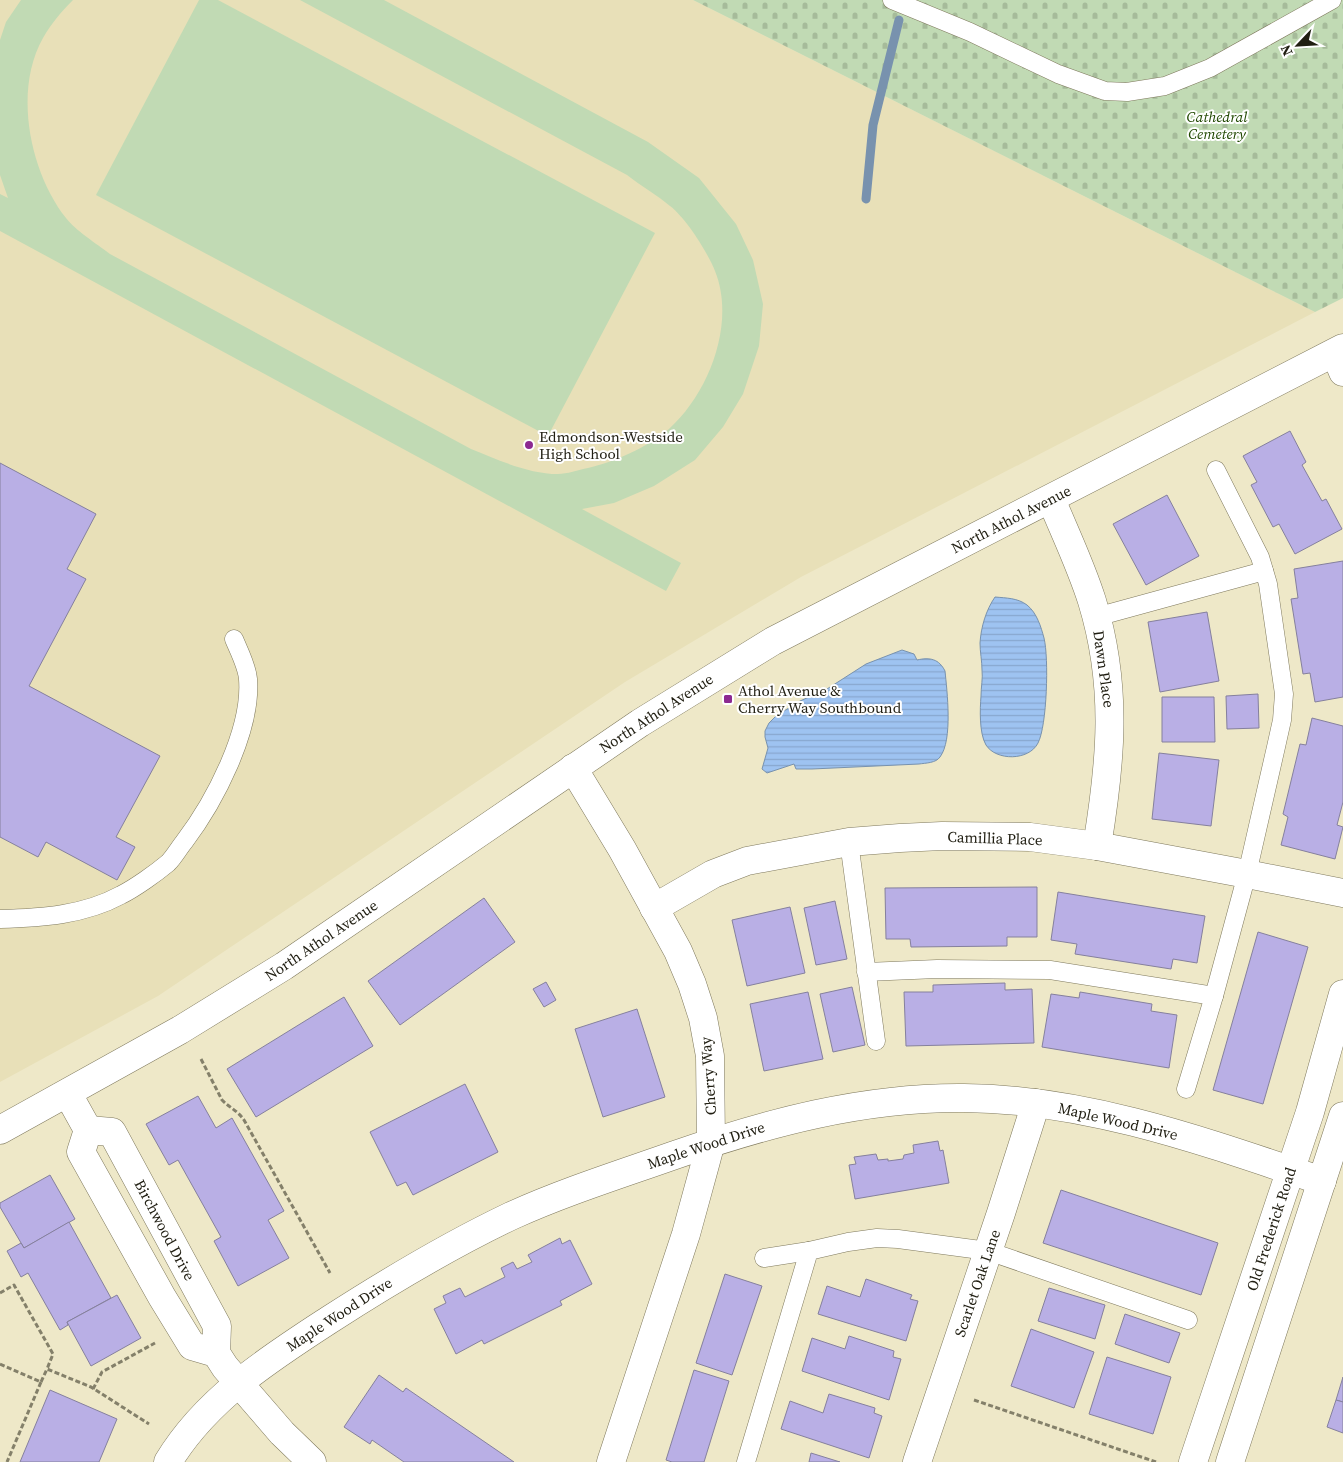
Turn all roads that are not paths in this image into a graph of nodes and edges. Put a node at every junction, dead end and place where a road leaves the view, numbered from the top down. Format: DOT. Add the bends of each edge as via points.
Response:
graph roads {
  1 [pos="892,0"];
  2 [pos="1332,0"];
  3 [pos="1340,358"];
  4 [pos="1216,470"];
  5 [pos="1051,499"];
  6 [pos="1264,571"];
  7 [pos="1096,617"];
  8 [pos="234,640"];
  9 [pos="573,768"];
  10 [pos="849,842"];
  11 [pos="1097,846"];
  12 [pos="1247,874"];
  13 [pos="1343,893"];
  14 [pos="654,908"];
  15 [pos="0,919"];
  16 [pos="866,972"];
  17 [pos="1343,994"];
  18 [pos="1214,996"];
  19 [pos="876,1041"];
  20 [pos="1186,1089"];
  21 [pos="68,1094"];
  22 [pos="1036,1103"];
  23 [pos="1343,1116"];
  24 [pos="0,1130"];
  25 [pos="88,1130"];
  26 [pos="711,1142"];
  27 [pos="1290,1171"];
  28 [pos="1322,1182"];
  29 [pos="809,1251"];
  30 [pos="988,1251"];
  31 [pos="764,1258"];
  32 [pos="1188,1320"];
  33 [pos="216,1353"];
  34 [pos="238,1383"];
  35 [pos="168,1462"];
  36 [pos="312,1462"];
  37 [pos="611,1462"];
  38 [pos="746,1462"];
  39 [pos="917,1462"];
  40 [pos="1193,1462"];
  41 [pos="1230,1462"];
  1 -- 2 [label="lane" via="970,32 1058,74 1105,91 1127,92 1165,86 1210,68"];
  3 -- 5 [label="street, North Athol Avenue"];
  4 -- 6 [label="lane" via="1247,529"];
  5 -- 7 [label="street, Dawn Place"];
  5 -- 9 [label="street, North Athol Avenue" via="773,641 697,686"];
  6 -- 7 [label="lane"];
  6 -- 12 [label="lane" via="1284,694 1282,720"];
  7 -- 11 [label="street, Dawn Place" via="1108,680 1110,731"];
  8 -- 15 [label="lane" via="248,676 248,701 239,736 221,782 200,821 169,862 122,895 82,911 40,918"];
  9 -- 14 [label="street, Cherry Way"];
  9 -- 21 [label="street, North Athol Avenue" via="284,966"];
  10 -- 11 [label="street, Camillia Place" via="1030,836"];
  10 -- 14 [label="street, Camillia Place" via="747,861 713,874"];
  10 -- 16 [label="lane"];
  11 -- 12 [label="street, Camillia Place"];
  12 -- 13 [label="street, Camillia Place"];
  12 -- 18 [label="lane"];
  14 -- 26 [label="street, Cherry Way" via="678,951 703,1018 710,1056"];
  16 -- 18 [label="lane" via="1050,970"];
  16 -- 19 [label="lane"];
  17 -- 27 [label="street, Old Frederick Road"];
  18 -- 20 [label="lane"];
  21 -- 24 [label="street, North Athol Avenue"];
  21 -- 25 [label="street"];
  22 -- 26 [label="street, Maple Wood Drive" via="968,1098 893,1101 775,1123"];
  22 -- 27 [label="street, Maple Wood Drive" via="1162,1129"];
  22 -- 30 [label="street, Scarlet Oak Lane"];
  23 -- 28 [label="street"];
  25 -- 33 [label="street" via="81,1152 162,1297 192,1346"];
  25 -- 33 [label="street, Birchwood Drive" via="112,1132 217,1326"];
  26 -- 34 [label="street, Maple Wood Drive" via="604,1178 472,1235 384,1284"];
  26 -- 37 [label="street, Cherry Way" via="686,1234"];
  27 -- 28 [label="street, Maple Wood Drive"];
  27 -- 40 [label="street, Old Frederick Road"];
  28 -- 41 [label="street"];
  29 -- 30 [label="lane" via="877,1238"];
  29 -- 31 [label="lane"];
  29 -- 38 [label="lane"];
  30 -- 32 [label="lane"];
  30 -- 39 [label="street, Scarlet Oak Lane"];
  33 -- 34 [label="street"];
  34 -- 35 [label="street, Maple Wood Drive" via="201,1419"];
  34 -- 36 [label="street"];
}
